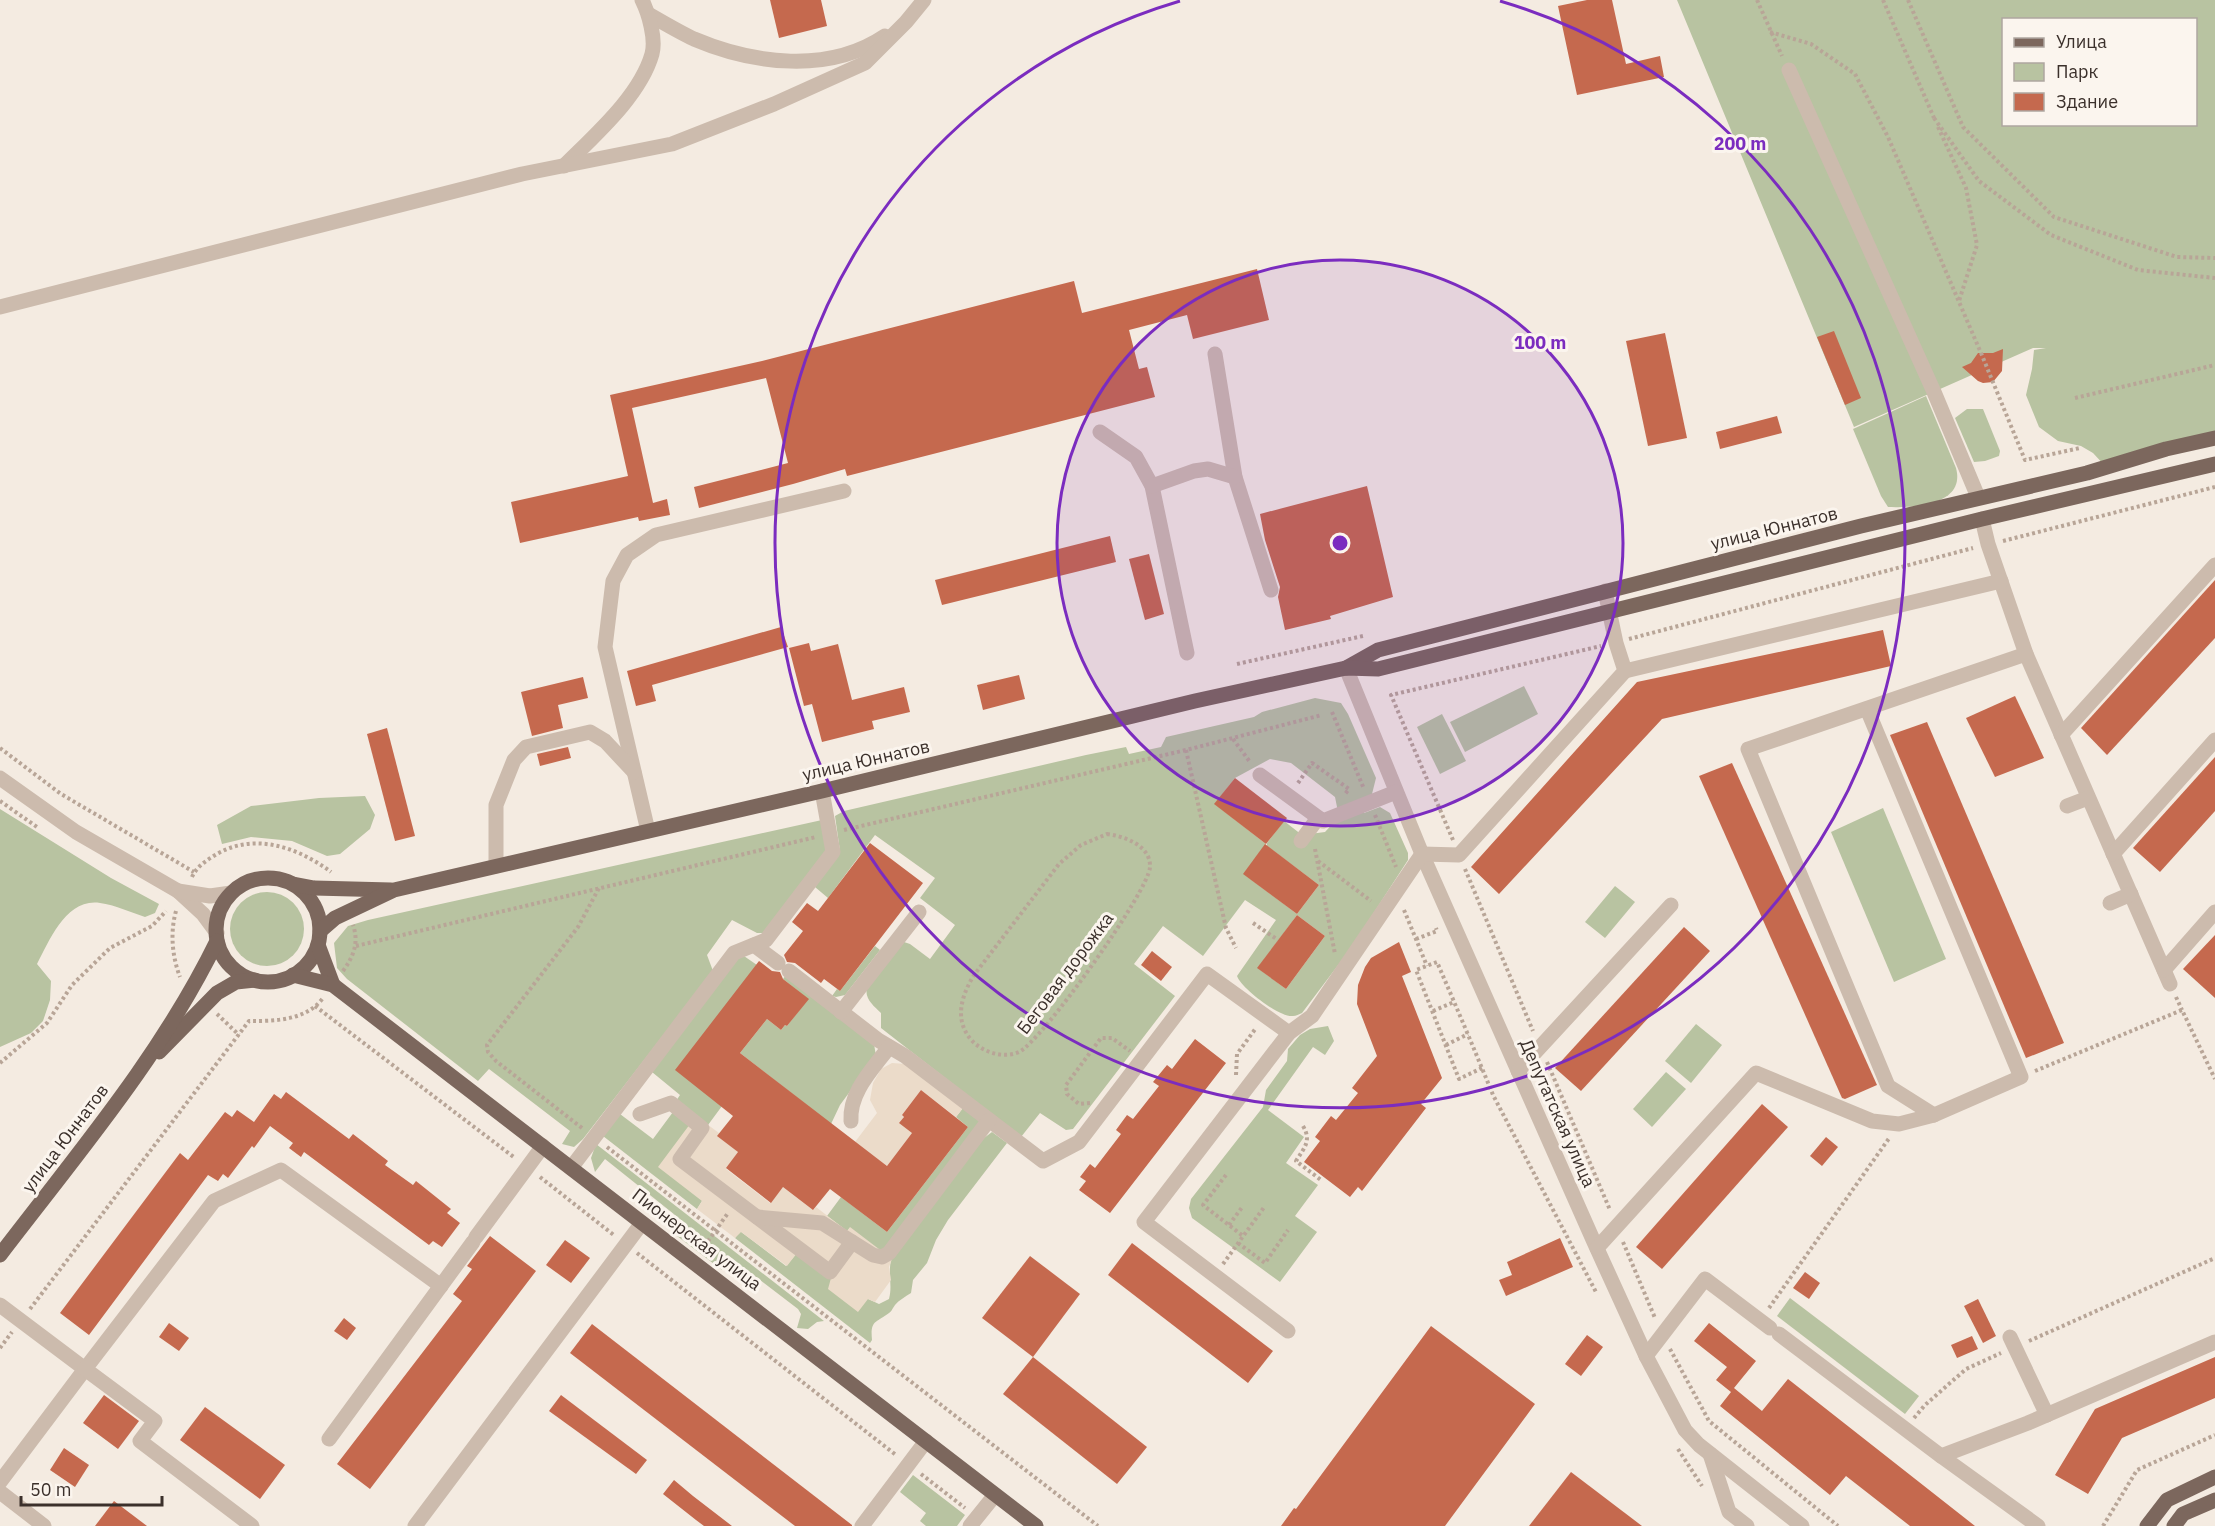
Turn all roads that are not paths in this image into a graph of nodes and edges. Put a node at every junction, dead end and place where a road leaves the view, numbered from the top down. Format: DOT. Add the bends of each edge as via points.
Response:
graph roads {
  1 [pos="642,0"];
  2 [pos="924,0"];
  3 [pos="650,15"];
  4 [pos="908,20"];
  5 [pos="1789,70"];
  6 [pos="564,166"];
  7 [pos="0,307"];
  8 [pos="1215,354"];
  9 [pos="1100,432"];
  10 [pos="2215,438"];
  11 [pos="2215,464"];
  12 [pos="1235,477"];
  13 [pos="1152,486"];
  14 [pos="844,491"];
  15 [pos="1978,497"];
  16 [pos="1982,519"];
  17 [pos="2215,565"];
  18 [pos="2001,581"];
  19 [pos="1271,590"];
  20 [pos="1605,591"];
  21 [pos="1609,612"];
  22 [pos="1187,653"];
  23 [pos="2026,654"];
  24 [pos="1347,668"];
  25 [pos="1625,671"];
  26 [pos="1867,709"];
  27 [pos="2061,735"];
  28 [pos="2215,740"];
  29 [pos="634,772"];
  30 [pos="1260,775"];
  31 [pos="0,778"];
  32 [pos="822,791"];
  33 [pos="1396,792"];
  34 [pos="2088,798"];
  35 [pos="2067,806"];
  36 [pos="1315,823"];
  37 [pos="648,831"];
  38 [pos="1301,841"];
  39 [pos="1422,854"];
  40 [pos="2113,854"];
  41 [pos="496,866"];
  42 [pos="289,883"];
  43 [pos="394,890"];
  44 [pos="178,891"];
  45 [pos="231,893"];
  46 [pos="2131,894"];
  47 [pos="2110,903"];
  48 [pos="1671,905"];
  49 [pos="919,912"];
  50 [pos="2215,912"];
  51 [pos="217,937"];
  52 [pos="319,938"];
  53 [pos="754,945"];
  54 [pos="293,975"];
  55 [pos="255,980"];
  56 [pos="333,985"];
  57 [pos="841,1012"];
  58 [pos="1290,1033"];
  59 [pos="889,1047"];
  60 [pos="1518,1071"];
  61 [pos="138,1074"];
  62 [pos="640,1114"];
  63 [pos="1934,1114"];
  64 [pos="989,1120"];
  65 [pos="851,1121"];
  66 [pos="543,1146"];
  67 [pos="571,1167"];
  68 [pos="757,1217"];
  69 [pos="642,1222"];
  70 [pos="852,1242"];
  71 [pos="1597,1248"];
  72 [pos="0,1255"];
  73 [pos="441,1286"];
  74 [pos="0,1305"];
  75 [pos="1288,1331"];
  76 [pos="2012,1342"];
  77 [pos="2215,1342"];
  78 [pos="1646,1356"];
  79 [pos="85,1369"];
  80 [pos="2046,1415"];
  81 [pos="329,1439"];
  82 [pos="926,1441"];
  83 [pos="1709,1453"];
  84 [pos="1941,1456"];
  85 [pos="2215,1477"];
  86 [pos="0,1482"];
  87 [pos="0,1492"];
  88 [pos="995,1494"];
  89 [pos="2215,1500"];
  90 [pos="974,1522"];
  91 [pos="44,1526"];
  92 [pos="252,1526"];
  93 [pos="415,1526"];
  94 [pos="862,1526"];
  95 [pos="1036,1526"];
  96 [pos="1747,1526"];
  97 [pos="1802,1526"];
  98 [pos="2038,1526"];
  99 [pos="2147,1526"];
  100 [pos="2174,1526"];
  1 -- 3 [label="street"];
  2 -- 4 [label="street"];
  3 -- 4 [label="street" via="695,39 747,56 800,62 846,54 878,40"];
  3 -- 6 [label="street" via="653,51 642,78 611,118"];
  4 -- 6 [label="street" via="865,63 774,104 672,144"];
  5 -- 15 [label="street"];
  6 -- 7 [label="street"];
  8 -- 12 [label="street"];
  9 -- 13 [label="street" via="1136,458"];
  10 -- 15 [label="main road, улица Юннатов" via="2087,473"];
  11 -- 16 [label="main road, улица Юннатов"];
  12 -- 13 [label="street" via="1208,469"];
  12 -- 19 [label="street"];
  13 -- 22 [label="street"];
  14 -- 29 [label="street" via="656,535 627,555 613,581 605,647"];
  15 -- 20 [label="main road, улица Юннатов"];
  16 -- 18 [label="street"];
  16 -- 21 [label="main road, улица Юннатов"];
  17 -- 27 [label="street"];
  18 -- 23 [label="street"];
  18 -- 25 [label="street"];
  20 -- 21 [label="street"];
  20 -- 24 [label="main road, улица Юннатов" via="1378,650"];
  21 -- 24 [label="main road, улица Юннатов" via="1378,669"];
  21 -- 25 [label="street"];
  23 -- 26 [label="street"];
  23 -- 27 [label="street"];
  24 -- 32 [label="main road, улица Юннатов"];
  24 -- 33 [label="street, Депутатская улица"];
  25 -- 39 [label="street" via="1459,855"];
  26 -- 63 [label="street" via="2021,1077"];
  26 -- 63 [label="street" via="1748,749 1888,1086"];
  27 -- 34 [label="street"];
  28 -- 40 [label="street"];
  29 -- 37 [label="street"];
  29 -- 41 [label="street" via="605,741 590,732 526,747 514,760 496,805"];
  30 -- 36 [label="street"];
  31 -- 44 [label="street" via="76,832"];
  32 -- 37 [label="main road, улица Юннатов"];
  32 -- 53 [label="street" via="833,852 766,940"];
  33 -- 36 [label="street"];
  33 -- 39 [label="street, Депутатская улица"];
  34 -- 35 [label="street"];
  34 -- 40 [label="street"];
  36 -- 38 [label="street"];
  37 -- 41 [label="main road, улица Юннатов"];
  39 -- 58 [label="street" via="1312,1016"];
  39 -- 60 [label="street, Депутатская улица"];
  40 -- 46 [label="street"];
  41 -- 43 [label="main road, улица Юннатов"];
  42 -- 43 [label="main road, улица Юннатов" via="314,888"];
  42 -- 45 [label="main road" via="262,879 245,883"];
  42 -- 52 [label="main road" via="308,897 316,912"];
  43 -- 52 [label="main road, улица Юннатов" via="335,918"];
  44 -- 45 [label="street" via="210,896"];
  44 -- 51 [label="street" via="202,914"];
  45 -- 51 [label="main road" via="221,907"];
  46 -- 47 [label="street"];
  46 -- 50 [label="street" via="2167,977"];
  48 -- 60 [label="street"];
  49 -- 57 [label="street"];
  51 -- 55 [label="main road" via="223,957 235,970"];
  51 -- 61 [label="main road, улица Юннатов" via="197,981"];
  52 -- 54 [label="main road" via="310,960"];
  52 -- 56 [label="main road"];
  53 -- 57 [label="street"];
  53 -- 67 [label="street" via="734,953"];
  54 -- 55 [label="main road" via="275,981"];
  54 -- 56 [label="main road, Пионерская улица"];
  55 -- 61 [label="main road, улица Юннатов" via="236,982 217,993"];
  56 -- 66 [label="main road, Пионерская улица"];
  57 -- 59 [label="street"];
  58 -- 64 [label="street" via="1208,974 1079,1142 1043,1161"];
  58 -- 75 [label="street" via="1144,1222"];
  59 -- 64 [label="street"];
  59 -- 65 [label="street" via="854,1096"];
  60 -- 71 [label="street, Депутатская улица"];
  61 -- 72 [label="main road, улица Юннатов"];
  62 -- 68 [label="street" via="670,1103 702,1128 680,1159"];
  63 -- 71 [label="street" via="1899,1124 1872,1121 1756,1073"];
  64 -- 70 [label="street" via="889,1253 882,1257 873,1255"];
  66 -- 67 [label="main road, Пионерская улица"];
  66 -- 73 [label="street"];
  67 -- 69 [label="main road, Пионерская улица"];
  68 -- 70 [label="street" via="822,1223"];
  68 -- 70 [label="street" via="830,1272"];
  69 -- 82 [label="main road, Пионерская улица"];
  69 -- 93 [label="street"];
  71 -- 78 [label="street, Депутатская улица"];
  73 -- 79 [label="street" via="281,1170 214,1201"];
  73 -- 81 [label="street"];
  74 -- 79 [label="street"];
  76 -- 80 [label="street"];
  77 -- 80 [label="street"];
  78 -- 83 [label="street, Депутатская улица" via="1685,1430"];
  78 -- 84 [label="street" via="1705,1279"];
  79 -- 86 [label="street"];
  79 -- 92 [label="street" via="155,1421 140,1441"];
  80 -- 84 [label="street"];
  82 -- 88 [label="main road, Пионерская улица"];
  82 -- 94 [label="street"];
  83 -- 96 [label="street" via="1729,1512"];
  83 -- 97 [label="street, Депутатская улица"];
  84 -- 98 [label="street"];
  85 -- 99 [label="main road" via="2167,1500"];
  87 -- 91 [label="street"];
  88 -- 90 [label="street"];
  88 -- 95 [label="main road, Пионерская улица"];
  89 -- 100 [label="main road" via="2183,1514"];
}
